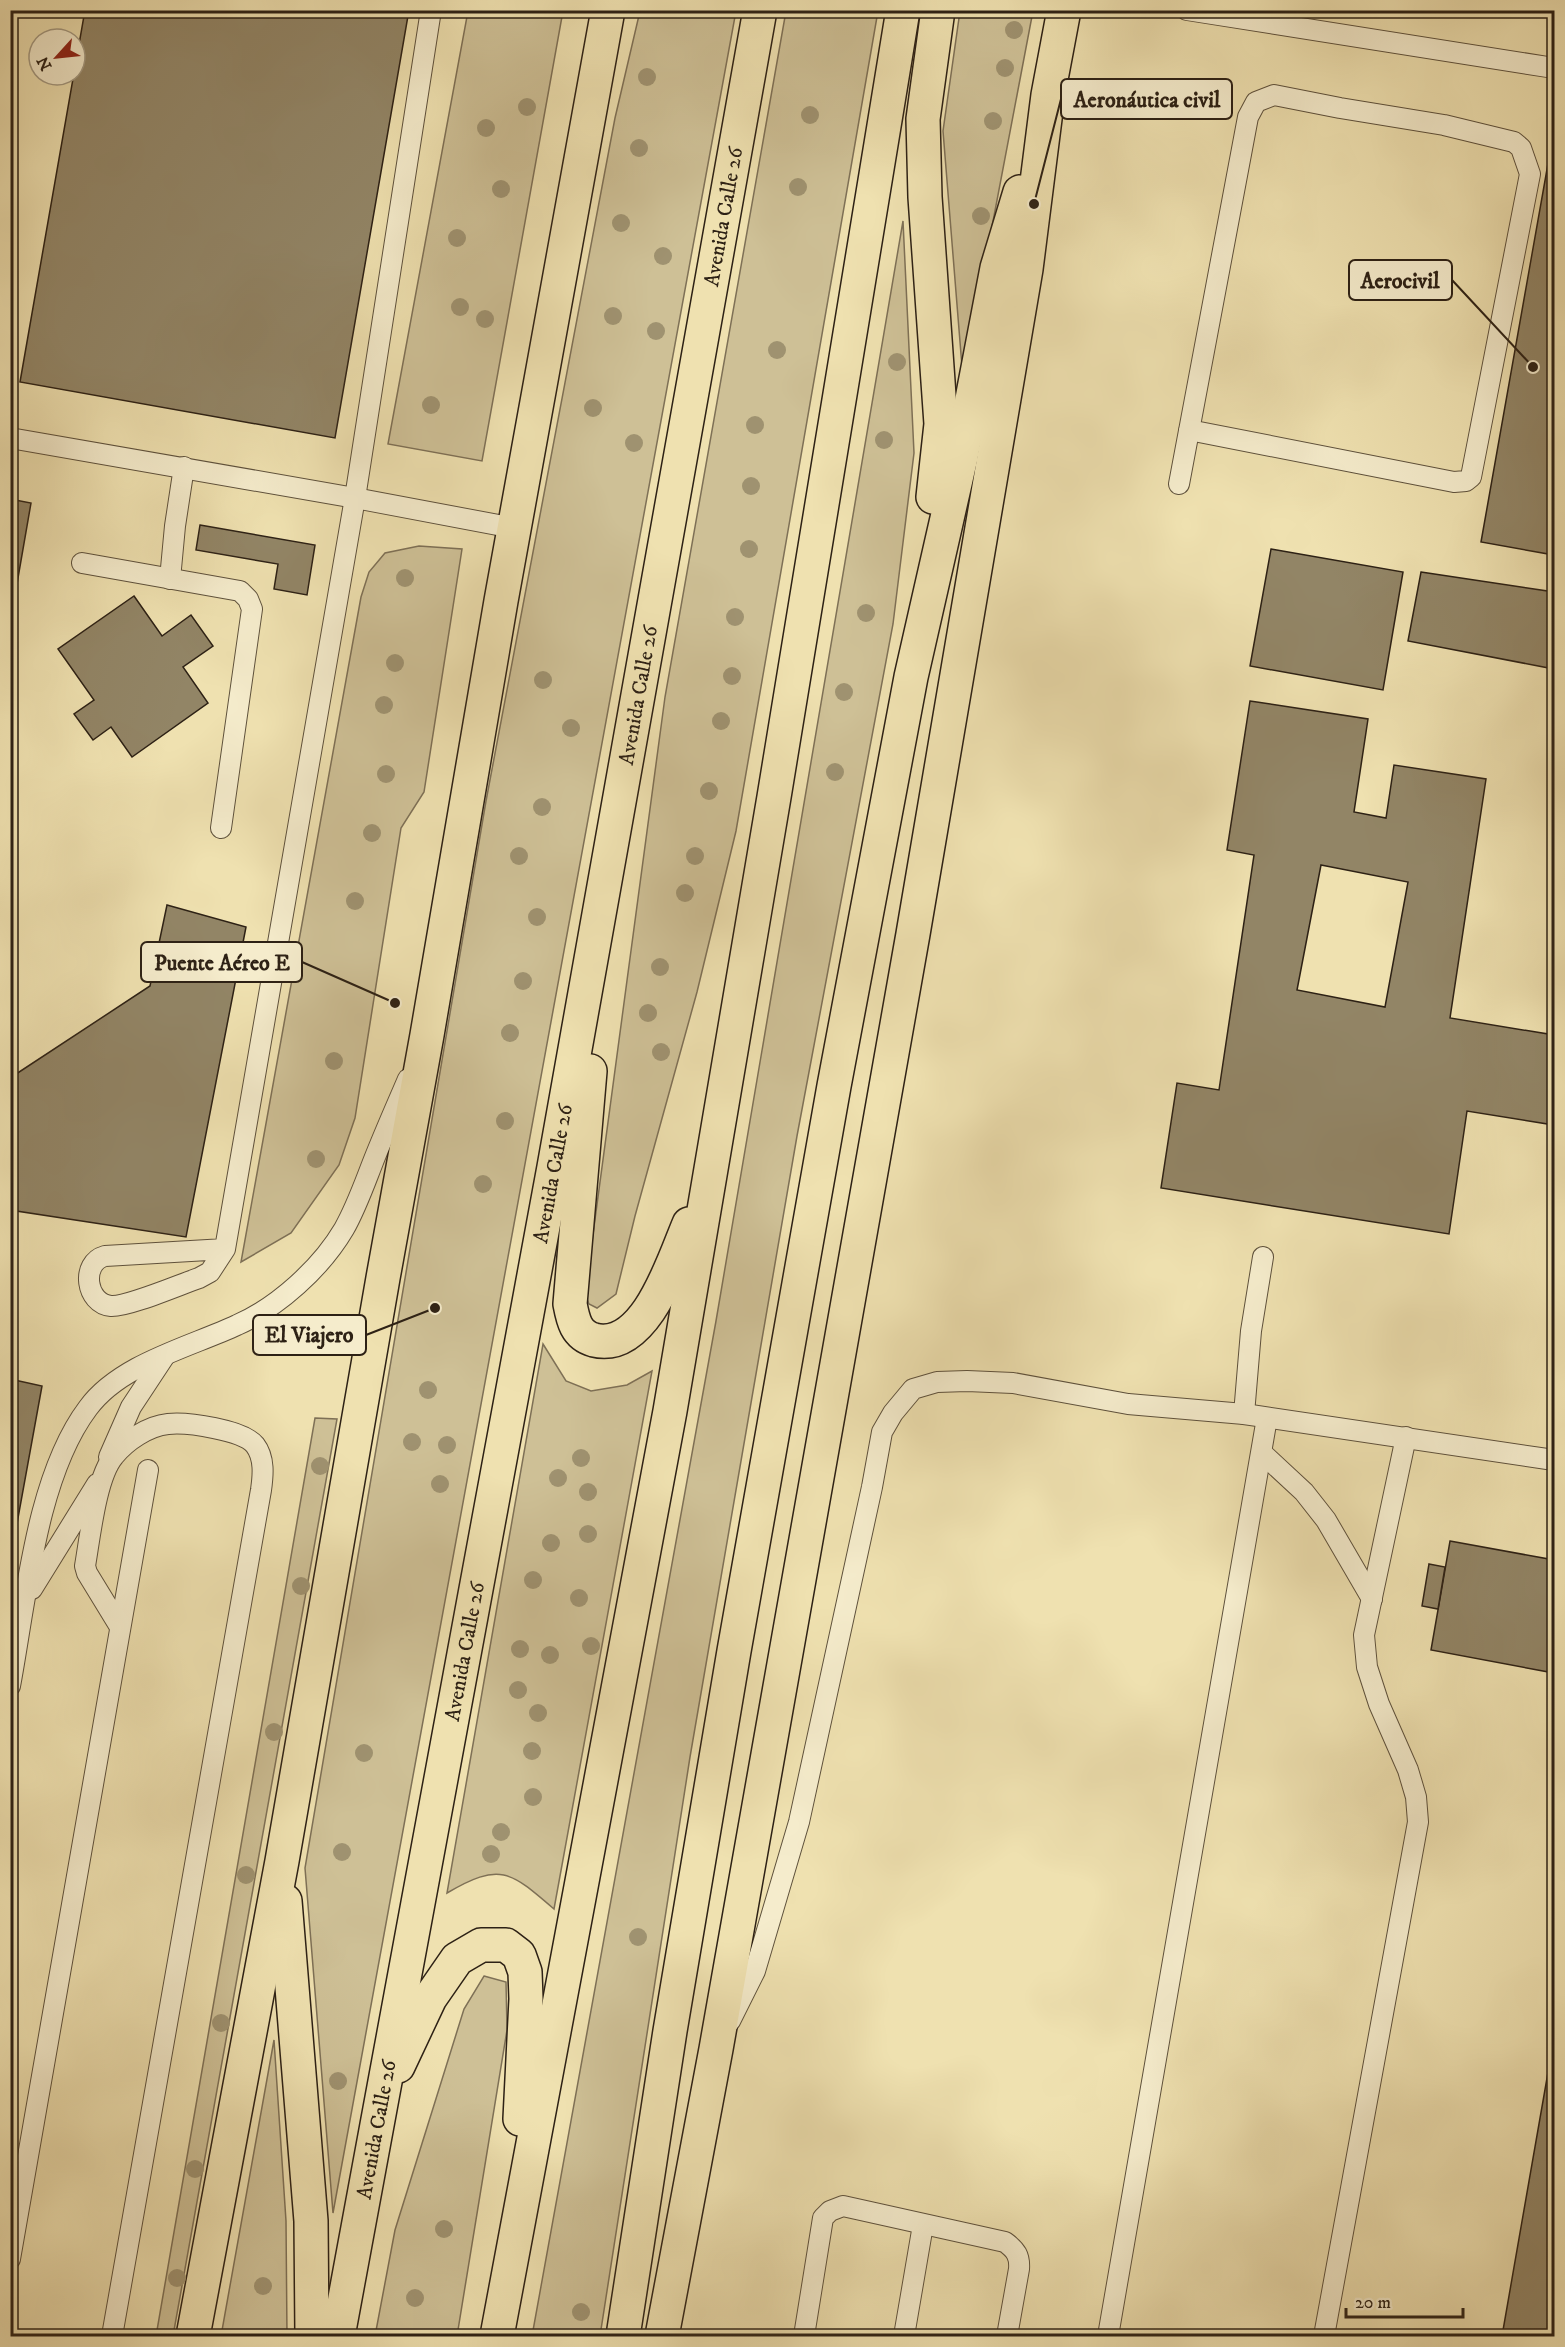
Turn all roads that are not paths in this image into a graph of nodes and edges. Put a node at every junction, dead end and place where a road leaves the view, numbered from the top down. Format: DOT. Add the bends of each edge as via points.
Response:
graph roads {
  1 [pos="431,10"];
  2 [pos="608,10"];
  3 [pos="760,10"];
  4 [pos="903,10"];
  5 [pos="938,10"];
  6 [pos="1065,10"];
  7 [pos="1187,10"];
  8 [pos="1554,68"];
  9 [pos="1048,95"];
  10 [pos="1189,430"];
  11 [pos="10,438"];
  12 [pos="184,467"];
  13 [pos="1179,484"];
  14 [pos="356,498"];
  15 [pos="514,528"];
  16 [pos="82,563"];
  17 [pos="170,579"];
  18 [pos="911,677"];
  19 [pos="221,828"];
  20 [pos="608,860"];
  21 [pos="427,1035"];
  22 [pos="709,1177"];
  23 [pos="225,1249"];
  24 [pos="1263,1257"];
  25 [pos="167,1352"];
  26 [pos="1244,1414"];
  27 [pos="1267,1418"];
  28 [pos="1406,1437"];
  29 [pos="1262,1453"];
  30 [pos="1554,1460"];
  31 [pos="148,1470"];
  32 [pos="104,1472"];
  33 [pos="1372,1599"];
  34 [pos="26,1600"];
  35 [pos="120,1627"];
  36 [pos="10,1686"];
  37 [pos="282,1861"];
  38 [pos="716,2049"];
  39 [pos="380,2101"];
  40 [pos="923,2225"];
  41 [pos="513,2246"];
  42 [pos="10,2259"];
  43 [pos="112,2337"];
  44 [pos="193,2337"];
  45 [pos="312,2337"];
  46 [pos="338,2337"];
  47 [pos="497,2337"];
  48 [pos="623,2337"];
  49 [pos="662,2337"];
  50 [pos="804,2337"];
  51 [pos="904,2337"];
  52 [pos="1007,2337"];
  53 [pos="1108,2337"];
  54 [pos="1324,2337"];
  1 -- 14 [label="lane"];
  2 -- 15 [label="main road"];
  3 -- 20 [label="main road, Avenida Calle 26"];
  4 -- 22 [label="main road"];
  5 -- 18 [label="main road" via="923,119 941,424"];
  6 -- 9 [label="main road"];
  7 -- 8 [label="lane"];
  9 -- 18 [label="main road" via="997,268 961,457"];
  9 -- 38 [label="main road" via="1026,269"];
  10 -- 10 [label="lane" via="1248,117 1256,102 1274,95 1444,125 1514,142 1521,148 1530,174 1471,477 1454,482"];
  10 -- 13 [label="lane"];
  11 -- 12 [label="lane"];
  12 -- 14 [label="lane"];
  12 -- 17 [label="lane"];
  14 -- 15 [label="lane"];
  14 -- 23 [label="lane"];
  15 -- 21 [label="main road"];
  16 -- 17 [label="lane"];
  17 -- 19 [label="lane" via="240,591 252,609"];
  18 -- 48 [label="main road" via="738,1627"];
  20 -- 22 [label="main road" via="571,1295 573,1321 582,1335 607,1341 637,1328 663,1284"];
  20 -- 39 [label="main road, Avenida Calle 26"];
  21 -- 25 [label="lane" via="355,1206 329,1249 301,1282 271,1306 238,1325"];
  21 -- 37 [label="main road"];
  22 -- 41 [label="main road" via="670,1411"];
  23 -- 23 [label="lane" via="210,1272 199,1278 120,1306 106,1305 89,1287 91,1266 105,1256"];
  24 -- 26 [label="lane" via="1251,1331"];
  25 -- 32 [label="lane" via="131,1407"];
  25 -- 34 [label="lane" via="116,1382 88,1407 65,1446 43,1505"];
  26 -- 27 [label="lane"];
  26 -- 38 [label="lane" via="1128,1404 1013,1383 967,1381 937,1382 913,1389 893,1413 882,1432 799,1822 755,1971"];
  27 -- 28 [label="lane"];
  27 -- 29 [label="lane"];
  28 -- 30 [label="lane"];
  28 -- 33 [label="lane"];
  29 -- 33 [label="lane" via="1304,1492 1326,1520"];
  29 -- 53 [label="lane"];
  31 -- 35 [label="lane"];
  32 -- 34 [label="lane"];
  32 -- 35 [label="lane" via="85,1566"];
  32 -- 43 [label="lane" via="114,1456 141,1434 168,1424 238,1433 256,1446 262,1464 261,1490"];
  33 -- 54 [label="lane" via="1365,1635 1366,1667 1408,1770 1418,1822"];
  34 -- 36 [label="lane"];
  35 -- 42 [label="lane"];
  37 -- 44 [label="main road"];
  37 -- 45 [label="main road" via="311,2221"];
  38 -- 49 [label="main road"];
  39 -- 41 [label="main road" via="430,1998 457,1959 481,1945 506,1946 519,1956 525,1972 526,1999"];
  39 -- 46 [label="main road, Avenida Calle 26"];
  40 -- 50 [label="lane" via="843,2206 830,2211 823,2218"];
  40 -- 51 [label="lane"];
  40 -- 52 [label="lane" via="1005,2242 1014,2248 1020,2259"];
  41 -- 47 [label="main road"];
}
